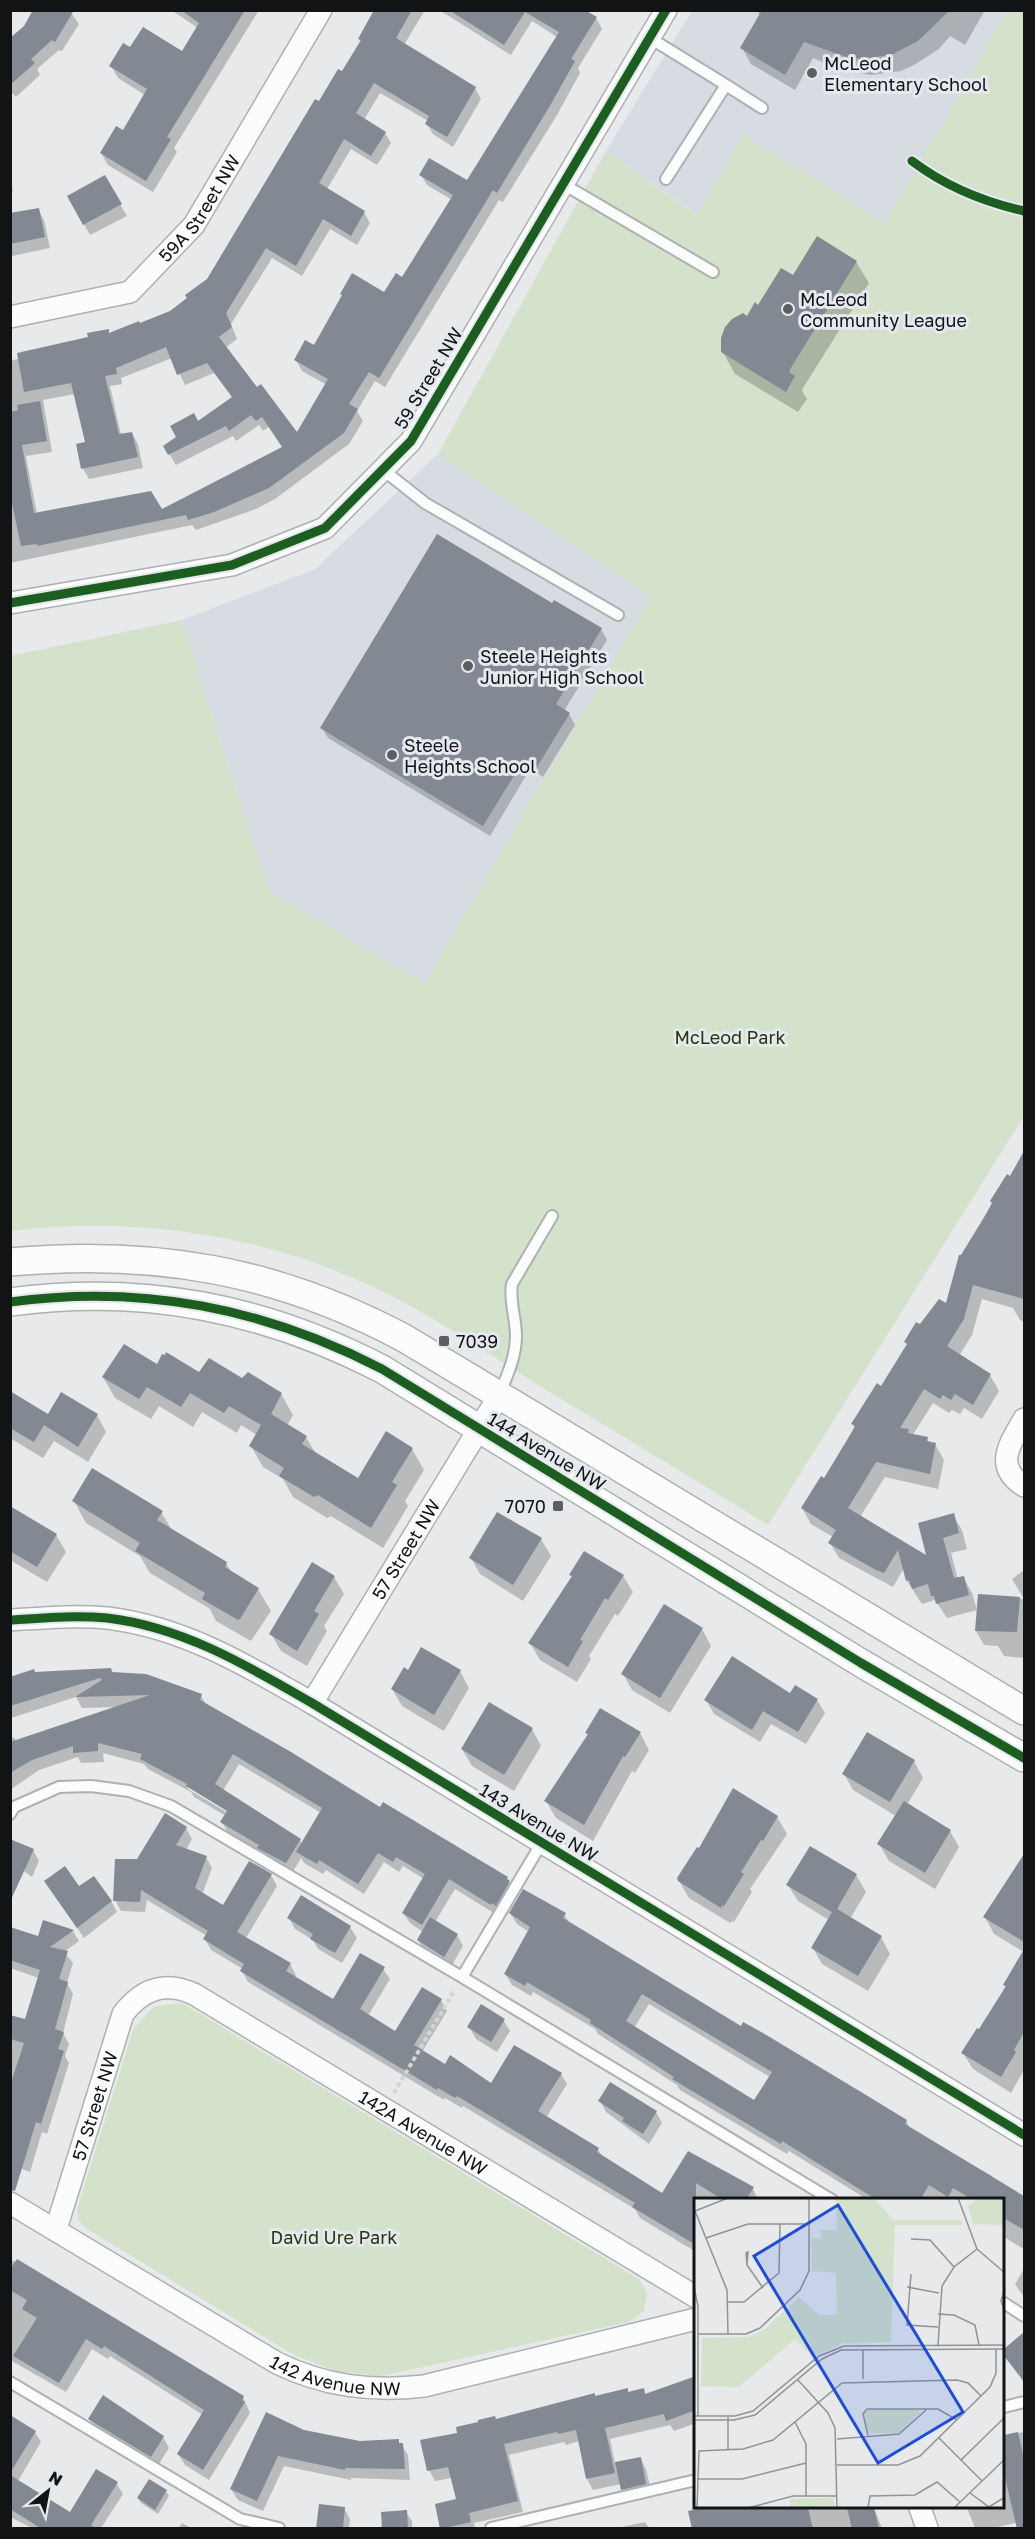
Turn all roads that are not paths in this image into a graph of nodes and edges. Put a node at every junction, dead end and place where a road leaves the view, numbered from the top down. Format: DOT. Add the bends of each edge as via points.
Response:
graph roads {
  1 [pos="321,10"];
  2 [pos="666,10"];
  3 [pos="650,38"];
  4 [pos="726,85"];
  5 [pos="762,108"];
  6 [pos="666,178"];
  7 [pos="563,184"];
  8 [pos="713,272"];
  9 [pos="10,317"];
  10 [pos="382,469"];
  11 [pos="10,603"];
  12 [pos="618,615"];
  13 [pos="552,1216"];
  14 [pos="10,1262"];
  15 [pos="10,1302"];
  16 [pos="499,1396"];
  17 [pos="1024,1419"];
  18 [pos="479,1428"];
  19 [pos="1024,1486"];
  20 [pos="10,1620"];
  21 [pos="312,1703"];
  22 [pos="1024,1711"];
  23 [pos="1024,1758"];
  24 [pos="10,1814"];
  25 [pos="542,1844"];
  26 [pos="462,1977"];
  27 [pos="146,1992"];
  28 [pos="1024,2134"];
  29 [pos="829,2198"];
  30 [pos="10,2203"];
  31 [pos="56,2229"];
  32 [pos="694,2296"];
  33 [pos="1005,2304"];
  34 [pos="1024,2316"];
  35 [pos="694,2319"];
  36 [pos="10,2382"];
  37 [pos="1024,2402"];
  38 [pos="1005,2407"];
  39 [pos="694,2480"];
  40 [pos="921,2509"];
  41 [pos="279,2529"];
  42 [pos="490,2529"];
  43 [pos="927,2529"];
  1 -- 9 [label="street, 59A Street NW" via="194,225 130,292"];
  2 -- 3 [label="street, 59 Street NW"];
  3 -- 4 [label="lane"];
  3 -- 7 [label="street, 59 Street NW"];
  4 -- 5 [label="lane"];
  4 -- 6 [label="lane"];
  7 -- 8 [label="lane"];
  7 -- 10 [label="street, 59 Street NW" via="411,441"];
  10 -- 11 [label="street, 59 Street NW" via="325,528 232,565"];
  10 -- 12 [label="lane" via="425,503"];
  13 -- 16 [label="lane" via="512,1284 515,1349"];
  14 -- 16 [label="street, 144 Avenue NW" via="120,1257 200,1266 267,1281 368,1318"];
  15 -- 18 [label="street, 144 Avenue NW" via="60,1296 111,1296 161,1299 231,1311 347,1351"];
  16 -- 18 [label="street, 57 Street NW"];
  16 -- 22 [label="street, 144 Avenue NW"];
  17 -- 19 [label="street" via="1007,1451 1006,1463"];
  18 -- 21 [label="street, 57 Street NW"];
  18 -- 23 [label="street, 144 Avenue NW" via="861,1663"];
  20 -- 21 [label="street, 143 Avenue NW" via="108,1618 166,1632 224,1653"];
  21 -- 25 [label="street, 143 Avenue NW"];
  24 -- 26 [label="lane" via="15,1807 59,1787 129,1791 171,1806"];
  25 -- 26 [label="lane"];
  25 -- 28 [label="street, 143 Avenue NW"];
  26 -- 29 [label="lane"];
  27 -- 31 [label="street, 57 Street NW" via="123,2014"];
  27 -- 32 [label="street, 142A Avenue NW" via="175,1987 194,1994"];
  30 -- 31 [label="street, 142 Avenue NW"];
  31 -- 35 [label="street, 142 Avenue NW" via="277,2362 316,2379 359,2388 392,2390 424,2386"];
  33 -- 34 [label="lane"];
  36 -- 41 [label="lane" via="240,2519"];
  37 -- 38 [label="lane"];
  39 -- 42 [label="lane"];
  40 -- 43 [label="street"];
}
